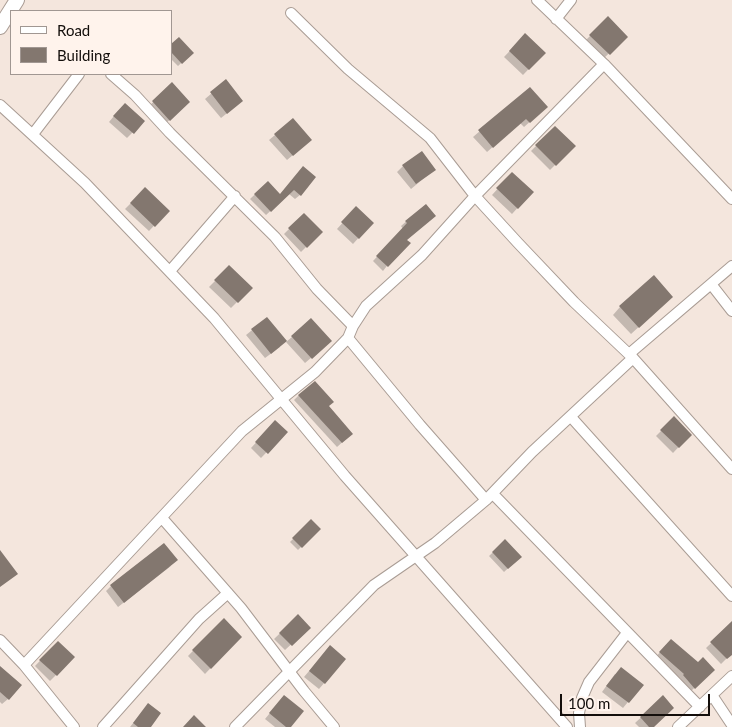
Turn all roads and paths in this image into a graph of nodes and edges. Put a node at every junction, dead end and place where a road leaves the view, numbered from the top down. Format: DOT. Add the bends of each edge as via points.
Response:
graph roads {
  1 [pos="537,0"];
  2 [pos="570,0"];
  3 [pos="10,11"];
  4 [pos="291,13"];
  5 [pos="556,19"];
  6 [pos="0,27"];
  7 [pos="604,64"];
  8 [pos="77,75"];
  9 [pos="112,75"];
  10 [pos="0,105"];
  11 [pos="33,134"];
  12 [pos="235,196"];
  13 [pos="475,196"];
  14 [pos="732,199"];
  15 [pos="732,266"];
  16 [pos="170,271"];
  17 [pos="711,284"];
  18 [pos="732,312"];
  19 [pos="353,326"];
  20 [pos="348,338"];
  21 [pos="631,356"];
  22 [pos="281,399"];
  23 [pos="571,417"];
  24 [pos="732,469"];
  25 [pos="490,497"];
  26 [pos="162,518"];
  27 [pos="416,556"];
  28 [pos="228,593"];
  29 [pos="732,596"];
  30 [pos="627,633"];
  31 [pos="0,640"];
  32 [pos="24,665"];
  33 [pos="290,674"];
  34 [pos="732,676"];
  35 [pos="712,695"];
  36 [pos="700,707"];
  37 [pos="732,725"];
  38 [pos="74,727"];
  39 [pos="103,727"];
  40 [pos="235,727"];
  41 [pos="334,727"];
  42 [pos="566,727"];
  43 [pos="580,727"];
  44 [pos="678,727"];
  1 -- 5 [label="street"];
  2 -- 5 [label="street"];
  3 -- 6 [label="main road"];
  4 -- 13 [label="street" via="348,69 430,138"];
  5 -- 7 [label="street"];
  7 -- 13 [label="street"];
  7 -- 14 [label="street"];
  8 -- 11 [label="street"];
  9 -- 12 [label="street"];
  10 -- 11 [label="street"];
  11 -- 16 [label="street"];
  12 -- 16 [label="street"];
  12 -- 19 [label="street" via="276,237 317,289"];
  13 -- 19 [label="street" via="422,255 366,306"];
  13 -- 21 [label="street" via="574,302"];
  15 -- 17 [label="street"];
  16 -- 22 [label="street"];
  17 -- 18 [label="street"];
  17 -- 21 [label="street"];
  19 -- 20 [label="street"];
  20 -- 22 [label="street" via="329,360"];
  20 -- 25 [label="street" via="420,425"];
  21 -- 23 [label="street"];
  21 -- 24 [label="street"];
  22 -- 26 [label="street" via="242,431"];
  22 -- 27 [label="street"];
  23 -- 25 [label="street" via="532,452"];
  23 -- 29 [label="street"];
  25 -- 27 [label="street"];
  25 -- 30 [label="street"];
  26 -- 28 [label="street"];
  26 -- 32 [label="street"];
  27 -- 33 [label="street" via="369,590"];
  27 -- 42 [label="street"];
  28 -- 33 [label="street"];
  28 -- 39 [label="street" via="199,619"];
  30 -- 36 [label="street"];
  30 -- 43 [label="street" via="590,682 582,698"];
  31 -- 32 [label="street"];
  32 -- 38 [label="street"];
  33 -- 40 [label="street"];
  33 -- 41 [label="street"];
  34 -- 35 [label="street"];
  35 -- 36 [label="street"];
  35 -- 37 [label="street"];
  36 -- 44 [label="street"];
}
